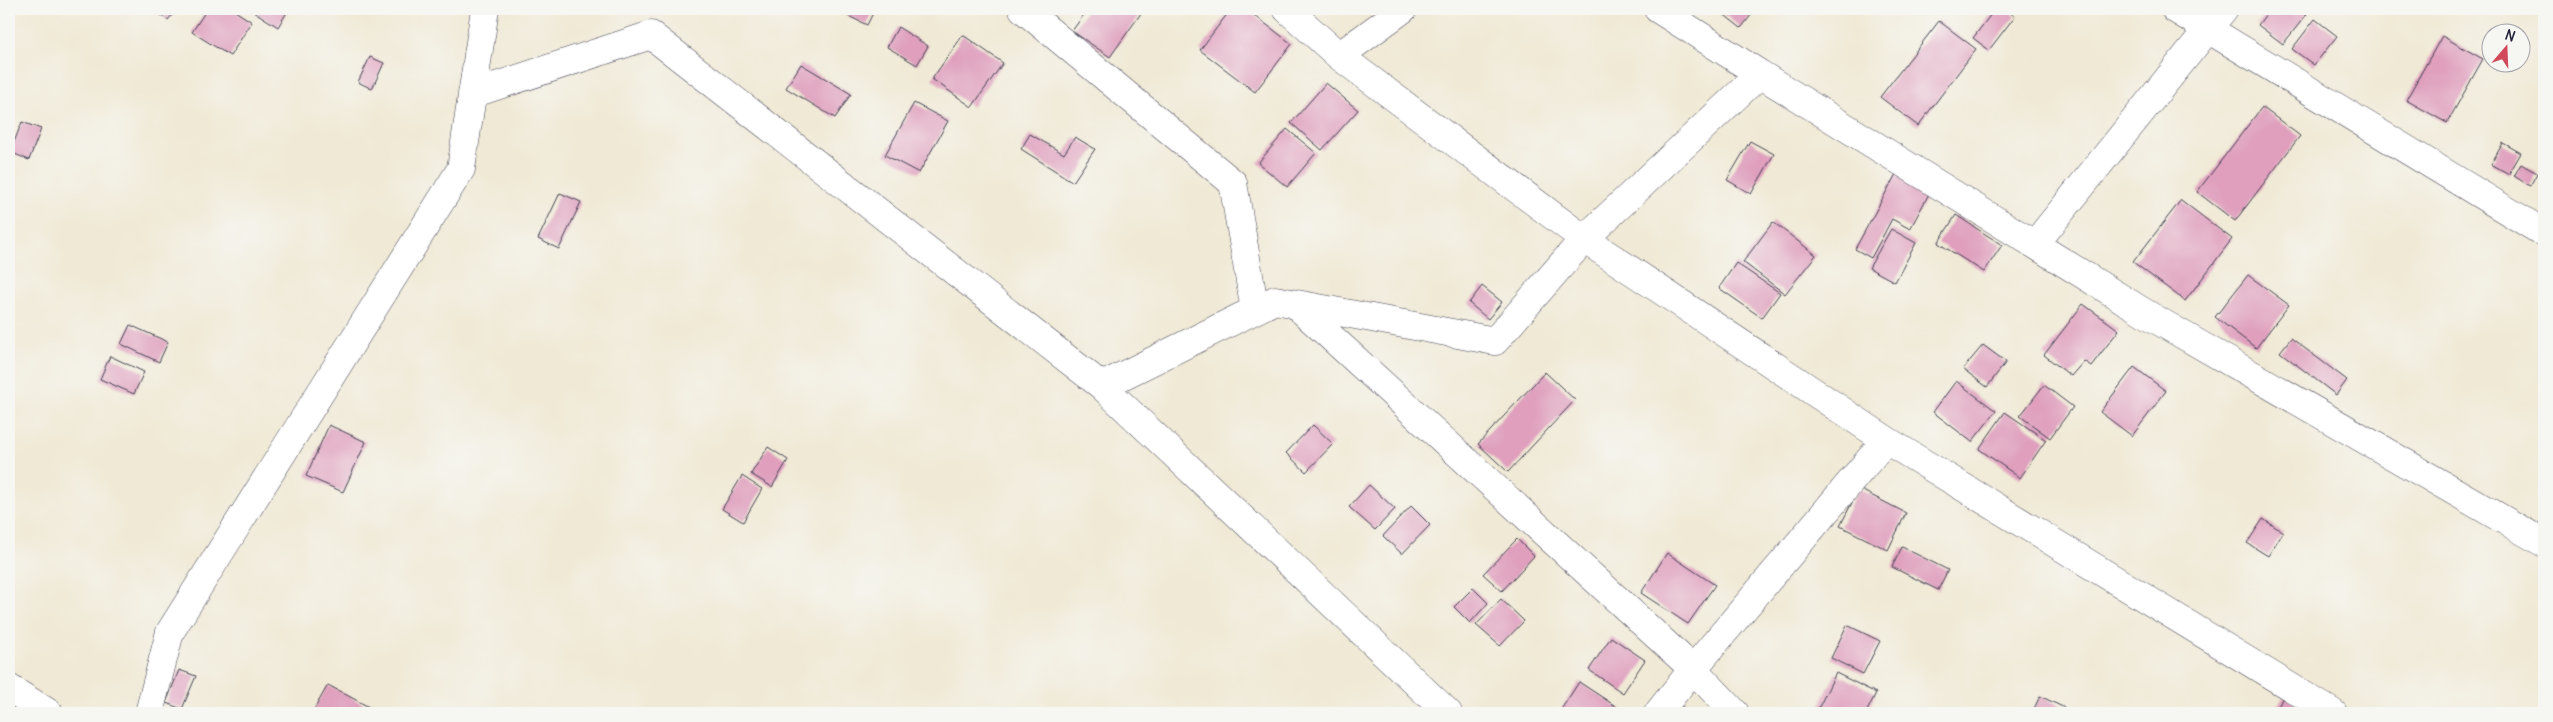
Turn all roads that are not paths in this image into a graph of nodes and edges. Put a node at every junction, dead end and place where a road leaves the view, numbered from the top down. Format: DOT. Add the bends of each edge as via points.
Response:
graph roads {
  1 [pos="485,9"];
  2 [pos="1023,9"];
  3 [pos="1287,9"];
  4 [pos="1402,9"];
  5 [pos="1658,9"];
  6 [pos="2175,9"];
  7 [pos="2215,18"];
  8 [pos="1339,56"];
  9 [pos="1760,74"];
  10 [pos="472,94"];
  11 [pos="2544,234"];
  12 [pos="1584,239"];
  13 [pos="2035,244"];
  14 [pos="1295,304"];
  15 [pos="1255,310"];
  16 [pos="1102,386"];
  17 [pos="1886,440"];
  18 [pos="2544,542"];
  19 [pos="1692,669"];
  20 [pos="9,688"];
  21 [pos="49,713"];
  22 [pos="149,713"];
  23 [pos="1448,713"];
  24 [pos="1658,713"];
  25 [pos="1735,713"];
  26 [pos="2333,713"];
  1 -- 10 [label="street"];
  2 -- 15 [label="street" via="1233,183"];
  3 -- 8 [label="street"];
  4 -- 8 [label="street"];
  5 -- 9 [label="street"];
  6 -- 7 [label="street"];
  7 -- 11 [label="street"];
  7 -- 13 [label="street"];
  8 -- 12 [label="street"];
  9 -- 12 [label="street"];
  9 -- 13 [label="street"];
  10 -- 16 [label="street" via="651,36"];
  10 -- 22 [label="street" via="461,169 170,632"];
  12 -- 14 [label="street" via="1495,341"];
  12 -- 17 [label="street"];
  13 -- 18 [label="street" via="2145,313"];
  14 -- 15 [label="street" via="1275,300"];
  14 -- 19 [label="street"];
  15 -- 16 [label="street"];
  16 -- 23 [label="street"];
  17 -- 19 [label="street"];
  17 -- 26 [label="street"];
  19 -- 24 [label="street"];
  19 -- 25 [label="street"];
  20 -- 21 [label="street"];
}
